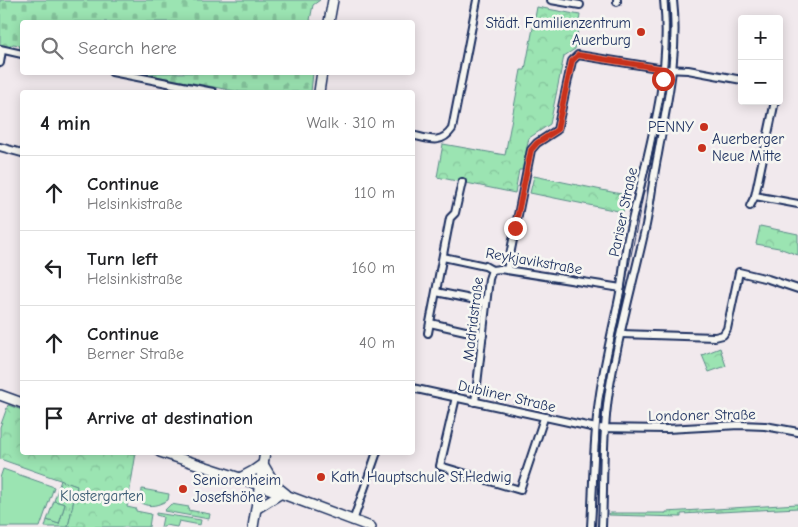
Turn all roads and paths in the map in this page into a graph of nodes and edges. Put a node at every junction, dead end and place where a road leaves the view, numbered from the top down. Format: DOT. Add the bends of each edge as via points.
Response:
graph roads {
  1 [pos="333,0"];
  2 [pos="477,0"];
  3 [pos="551,0"];
  4 [pos="664,0"];
  5 [pos="673,0"];
  6 [pos="580,5"];
  7 [pos="329,20"];
  8 [pos="1,50"];
  9 [pos="20,54"];
  10 [pos="0,63"];
  11 [pos="674,68"];
  12 [pos="664,69"];
  13 [pos="127,75"];
  14 [pos="322,75"];
  15 [pos="738,79"];
  16 [pos="203,90"];
  17 [pos="319,90"];
  18 [pos="774,105"];
  19 [pos="415,136"];
  20 [pos="0,147"];
  21 [pos="20,152"];
  22 [pos="462,182"];
  23 [pos="755,196"];
  24 [pos="798,204"];
  25 [pos="750,206"];
  26 [pos="443,257"];
  27 [pos="492,270"];
  28 [pos="507,270"];
  29 [pos="620,288"];
  30 [pos="798,289"];
  31 [pos="436,292"];
  32 [pos="486,302"];
  33 [pos="430,323"];
  34 [pos="428,333"];
  35 [pos="621,334"];
  36 [pos="483,335"];
  37 [pos="415,389"];
  38 [pos="0,395"];
  39 [pos="456,397"];
  40 [pos="20,402"];
  41 [pos="476,402"];
  42 [pos="544,418"];
  43 [pos="596,428"];
  44 [pos="605,428"];
  45 [pos="798,432"];
  46 [pos="169,455"];
  47 [pos="264,455"];
  48 [pos="376,455"];
  49 [pos="263,464"];
  50 [pos="240,478"];
  51 [pos="260,486"];
  52 [pos="284,495"];
  53 [pos="256,509"];
  54 [pos="358,524"];
  55 [pos="253,527"];
  56 [pos="371,527"];
  57 [pos="591,527"];
  58 [pos="602,527"];
  1 -- 7 [label="street"];
  2 -- 19 [label="street" via="452,129 440,140"];
  3 -- 6 [label="street"];
  4 -- 12 [label="street, Pariser Straße"];
  5 -- 11 [label="street, Pariser Straße"];
  8 -- 9 [label="street"];
  8 -- 10 [label="street"];
  11 -- 12 [label="street"];
  11 -- 15 [label="street"];
  11 -- 35 [label="street, Pariser Straße" via="649,211"];
  12 -- 28 [label="street" via="578,55 574,57 557,130 533,147"];
  12 -- 29 [label="street, Pariser Straße"];
  13 -- 16 [label="street"];
  14 -- 17 [label="street"];
  18 -- 23 [label="street"];
  20 -- 21 [label="street"];
  22 -- 26 [label="street" via="456,213 450,218"];
  23 -- 24 [label="street"];
  23 -- 25 [label="street"];
  26 -- 27 [label="street, Reykjavikstraße"];
  26 -- 31 [label="street"];
  27 -- 28 [label="street, Reykjavikstraße"];
  27 -- 32 [label="street, Madridstraße"];
  28 -- 29 [label="street, Reykjavikstraße"];
  29 -- 43 [label="street, Pariser Straße"];
  30 -- 35 [label="street" via="738,272 727,329 723,335"];
  31 -- 32 [label="street"];
  31 -- 33 [label="street"];
  32 -- 36 [label="street, Madridstraße"];
  33 -- 34 [label="street"];
  33 -- 36 [label="street"];
  35 -- 44 [label="street, Pariser Straße"];
  36 -- 41 [label="street, Madridstraße"];
  37 -- 39 [label="street, Dubliner Straße"];
  38 -- 40 [label="street"];
  39 -- 41 [label="street, Dubliner Straße"];
  39 -- 42 [label="street" via="440,466 520,490"];
  41 -- 42 [label="street, Dubliner Straße"];
  42 -- 43 [label="street, Dubliner Straße"];
  43 -- 44 [label="street"];
  43 -- 57 [label="street, Pariser Straße"];
  44 -- 45 [label="street, Londoner Straße" via="747,425"];
  44 -- 58 [label="street, Pariser Straße"];
  46 -- 50 [label="street"];
  47 -- 49 [label="street"];
  48 -- 54 [label="street"];
  49 -- 50 [label="street"];
  49 -- 51 [label="street"];
  49 -- 52 [label="street"];
  50 -- 51 [label="street"];
  51 -- 52 [label="street"];
  51 -- 53 [label="street"];
  52 -- 53 [label="street"];
  52 -- 54 [label="street"];
  53 -- 55 [label="street"];
  54 -- 56 [label="street"];
}
